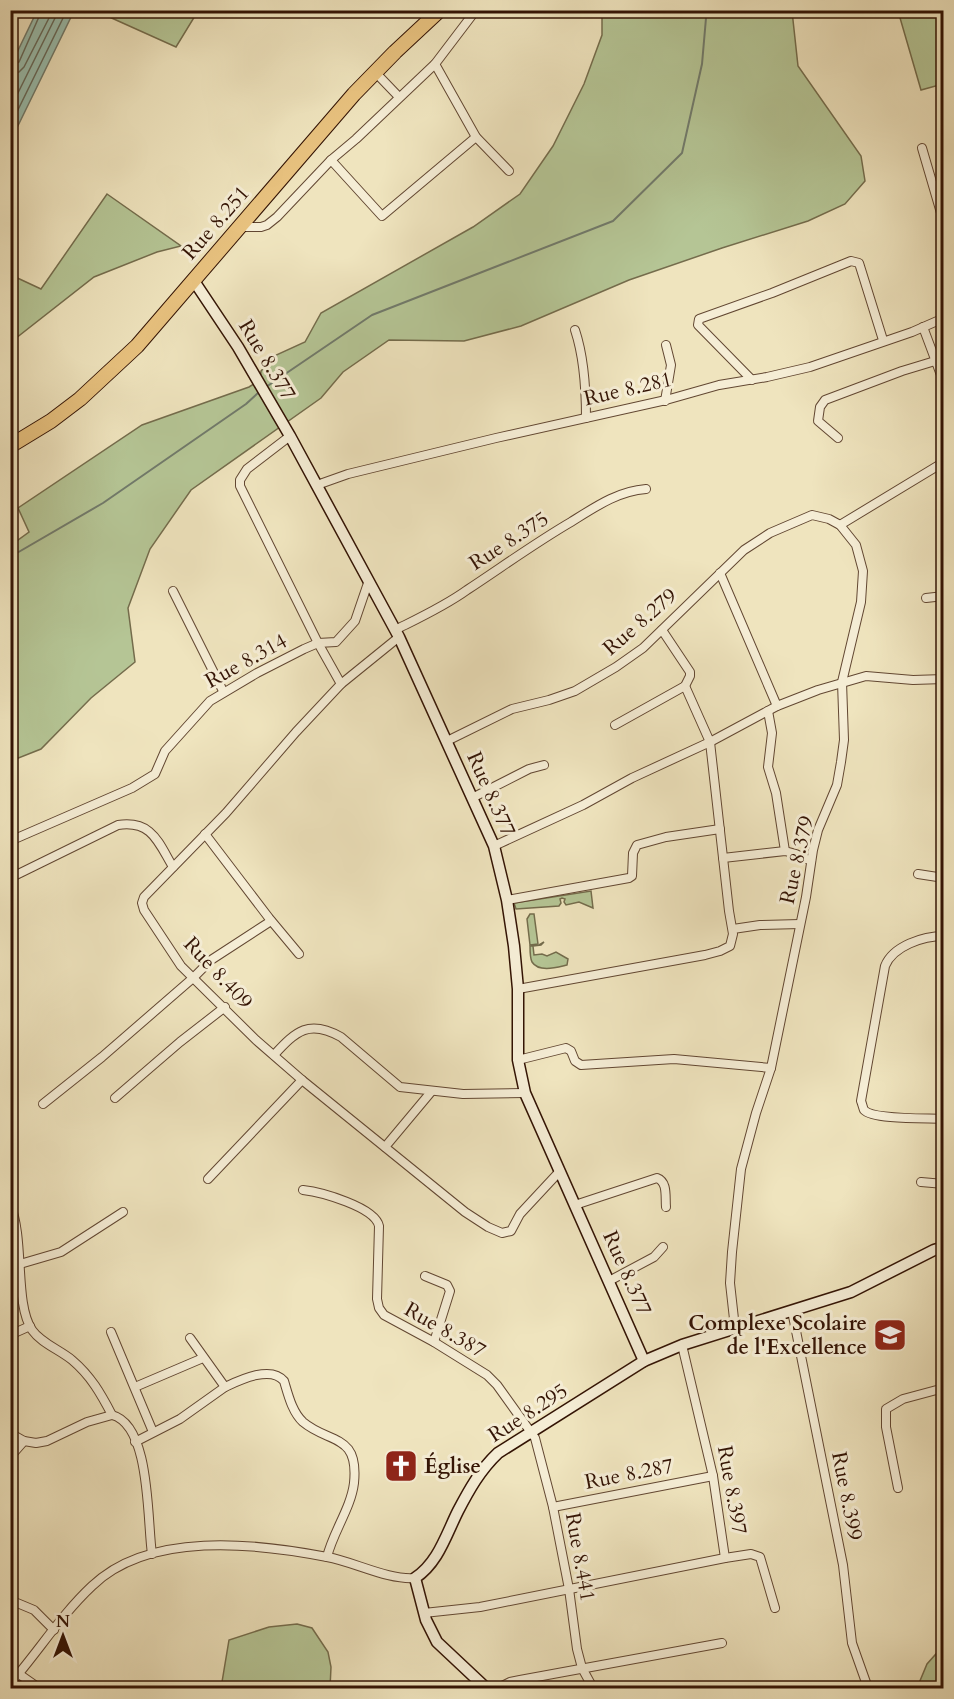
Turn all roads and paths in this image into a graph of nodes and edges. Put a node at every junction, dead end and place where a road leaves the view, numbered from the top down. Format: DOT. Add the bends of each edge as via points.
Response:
graph roads {
  1 [pos="476,10"];
  2 [pos="437,11"];
  3 [pos="435,64"];
  4 [pos="375,72"];
  5 [pos="399,97"];
  6 [pos="476,137"];
  7 [pos="922,148"];
  8 [pos="331,160"];
  9 [pos="509,171"];
  10 [pos="944,223"];
  11 [pos="240,227"];
  12 [pos="194,281"];
  13 [pos="944,318"];
  14 [pos="923,327"];
  15 [pos="575,330"];
  16 [pos="883,340"];
  17 [pos="666,345"];
  18 [pos="938,363"];
  19 [pos="752,380"];
  20 [pos="944,383"];
  21 [pos="665,401"];
  22 [pos="586,418"];
  23 [pos="290,436"];
  24 [pos="838,438"];
  25 [pos="10,446"];
  26 [pos="944,462"];
  27 [pos="317,485"];
  28 [pos="646,489"];
  29 [pos="840,525"];
  30 [pos="720,573"];
  31 [pos="368,583"];
  32 [pos="173,591"];
  33 [pos="944,596"];
  34 [pos="926,598"];
  35 [pos="662,630"];
  36 [pos="397,634"];
  37 [pos="318,644"];
  38 [pos="944,679"];
  39 [pos="842,682"];
  40 [pos="341,684"];
  41 [pos="685,686"];
  42 [pos="223,692"];
  43 [pos="777,706"];
  44 [pos="768,711"];
  45 [pos="615,725"];
  46 [pos="447,741"];
  47 [pos="710,742"];
  48 [pos="544,765"];
  49 [pos="472,798"];
  50 [pos="720,829"];
  51 [pos="205,834"];
  52 [pos="10,841"];
  53 [pos="494,846"];
  54 [pos="784,851"];
  55 [pos="723,858"];
  56 [pos="811,861"];
  57 [pos="174,867"];
  58 [pos="918,874"];
  59 [pos="10,878"];
  60 [pos="944,878"];
  61 [pos="507,900"];
  62 [pos="271,921"];
  63 [pos="800,924"];
  64 [pos="733,929"];
  65 [pos="944,936"];
  66 [pos="299,954"];
  67 [pos="194,978"];
  68 [pos="518,989"];
  69 [pos="225,1007"];
  70 [pos="274,1055"];
  71 [pos="518,1060"];
  72 [pos="771,1068"];
  73 [pos="302,1080"];
  74 [pos="432,1092"];
  75 [pos="525,1094"];
  76 [pos="115,1098"];
  77 [pos="43,1104"];
  78 [pos="944,1119"];
  79 [pos="385,1147"];
  80 [pos="560,1171"];
  81 [pos="208,1179"];
  82 [pos="921,1182"];
  83 [pos="944,1184"];
  84 [pos="303,1190"];
  85 [pos="10,1204"];
  86 [pos="575,1204"];
  87 [pos="666,1207"];
  88 [pos="123,1212"];
  89 [pos="14,1231"];
  90 [pos="663,1247"];
  91 [pos="944,1247"];
  92 [pos="20,1264"];
  93 [pos="425,1276"];
  94 [pos="609,1281"];
  95 [pos="792,1311"];
  96 [pos="30,1326"];
  97 [pos="735,1328"];
  98 [pos="111,1332"];
  99 [pos="10,1335"];
  100 [pos="190,1338"];
  101 [pos="434,1342"];
  102 [pos="682,1345"];
  103 [pos="203,1358"];
  104 [pos="644,1361"];
  105 [pos="135,1387"];
  106 [pos="225,1387"];
  107 [pos="944,1388"];
  108 [pos="112,1415"];
  109 [pos="153,1432"];
  110 [pos="10,1433"];
  111 [pos="530,1433"];
  112 [pos="24,1441"];
  113 [pos="135,1442"];
  114 [pos="10,1457"];
  115 [pos="713,1476"];
  116 [pos="898,1488"];
  117 [pos="553,1507"];
  118 [pos="152,1554"];
  119 [pos="327,1557"];
  120 [pos="725,1558"];
  121 [pos="415,1578"];
  122 [pos="569,1589"];
  123 [pos="10,1600"];
  124 [pos="775,1608"];
  125 [pos="424,1613"];
  126 [pos="54,1630"];
  127 [pos="722,1643"];
  128 [pos="582,1668"];
  129 [pos="19,1674"];
  130 [pos="10,1684"];
  131 [pos="39,1689"];
  132 [pos="486,1689"];
  133 [pos="498,1689"];
  134 [pos="593,1689"];
  135 [pos="868,1689"];
  1 -- 3 [label="street"];
  2 -- 4 [label="highway, Rue 8.251"];
  3 -- 5 [label="street"];
  3 -- 6 [label="street"];
  4 -- 5 [label="street"];
  4 -- 11 [label="highway, Rue 8.251"];
  5 -- 8 [label="street"];
  6 -- 8 [label="street" via="382,216"];
  6 -- 9 [label="street"];
  7 -- 10 [label="street"];
  8 -- 11 [label="street" via="267,225"];
  11 -- 12 [label="highway, Rue 8.251"];
  12 -- 23 [label="street, Rue 8.377"];
  12 -- 25 [label="highway, Rue 8.251" via="110,373 51,421"];
  13 -- 14 [label="street, Rue 8.281"];
  14 -- 16 [label="street, Rue 8.281"];
  14 -- 18 [label="street"];
  15 -- 22 [label="street"];
  16 -- 19 [label="street, Rue 8.281" via="810,367"];
  16 -- 19 [label="street" via="859,263 851,261 699,319 698,325"];
  17 -- 21 [label="street" via="671,365"];
  18 -- 20 [label="street"];
  18 -- 24 [label="street" via="902,371 825,400 818,421"];
  19 -- 21 [label="street, Rue 8.281"];
  21 -- 22 [label="street, Rue 8.281"];
  22 -- 27 [label="street, Rue 8.281" via="348,474"];
  23 -- 27 [label="street, Rue 8.377"];
  23 -- 37 [label="street" via="247,469 240,486"];
  26 -- 29 [label="street"];
  27 -- 31 [label="street, Rue 8.377"];
  28 -- 36 [label="street, Rue 8.375" via="616,495"];
  29 -- 30 [label="street, Rue 8.279" via="819,515 805,517 751,544"];
  29 -- 39 [label="street, Rue 8.379" via="856,545 863,571 861,602"];
  30 -- 35 [label="street, Rue 8.279"];
  30 -- 43 [label="street"];
  31 -- 36 [label="street, Rue 8.377"];
  31 -- 37 [label="street, Rue 8.314" via="355,621 336,642"];
  32 -- 42 [label="street"];
  33 -- 34 [label="street"];
  35 -- 41 [label="street" via="690,672"];
  35 -- 46 [label="street, Rue 8.279" via="643,648 575,691 512,709"];
  36 -- 40 [label="street, Rue 8.409"];
  36 -- 46 [label="street, Rue 8.377"];
  37 -- 40 [label="street"];
  37 -- 42 [label="street, Rue 8.314"];
  38 -- 39 [label="street" via="872,676"];
  39 -- 43 [label="street"];
  39 -- 56 [label="street, Rue 8.379" via="841,762"];
  40 -- 51 [label="street, Rue 8.409"];
  41 -- 45 [label="street"];
  41 -- 47 [label="street"];
  42 -- 52 [label="street, Rue 8.314" via="200,711 165,751 155,774 144,782"];
  43 -- 44 [label="street"];
  44 -- 47 [label="street"];
  44 -- 54 [label="street" via="772,733 768,767"];
  46 -- 49 [label="street, Rue 8.377"];
  47 -- 50 [label="street"];
  47 -- 53 [label="street"];
  48 -- 49 [label="street"];
  49 -- 53 [label="street, Rue 8.377"];
  50 -- 55 [label="street"];
  50 -- 61 [label="street" via="637,844 629,878"];
  51 -- 57 [label="street, Rue 8.409"];
  51 -- 62 [label="street"];
  53 -- 61 [label="street, Rue 8.377"];
  54 -- 55 [label="street"];
  54 -- 56 [label="street"];
  55 -- 64 [label="street"];
  56 -- 63 [label="street, Rue 8.379"];
  57 -- 59 [label="street" via="151,832 131,823 118,825"];
  57 -- 67 [label="street, Rue 8.409" via="142,903 176,959"];
  58 -- 60 [label="street"];
  61 -- 68 [label="street, Rue 8.377"];
  62 -- 66 [label="street"];
  62 -- 67 [label="street" via="211,960"];
  63 -- 64 [label="street"];
  63 -- 72 [label="street, Rue 8.379"];
  64 -- 68 [label="street" via="730,946 720,951"];
  65 -- 78 [label="street" via="906,946 888,958 861,1101 869,1113"];
  67 -- 69 [label="street, Rue 8.409"];
  67 -- 77 [label="street"];
  68 -- 71 [label="street, Rue 8.377"];
  69 -- 70 [label="street, Rue 8.409"];
  69 -- 76 [label="street"];
  70 -- 73 [label="street, Rue 8.409"];
  70 -- 74 [label="street" via="302,1029 330,1031 394,1083"];
  71 -- 72 [label="street" via="566,1048 581,1065 674,1059"];
  71 -- 75 [label="street, Rue 8.377"];
  72 -- 97 [label="street, Rue 8.379" via="741,1169 731,1272"];
  73 -- 79 [label="street, Rue 8.409"];
  73 -- 81 [label="street"];
  74 -- 75 [label="street"];
  74 -- 79 [label="street"];
  75 -- 80 [label="street, Rue 8.377"];
  79 -- 80 [label="street, Rue 8.409" via="445,1197 502,1233 511,1231 520,1214"];
  80 -- 86 [label="street, Rue 8.377"];
  82 -- 83 [label="street"];
  84 -- 101 [label="street, Rue 8.387" via="341,1200 378,1221 379,1308 393,1321"];
  85 -- 89 [label="street"];
  86 -- 87 [label="street" via="657,1178 664,1184"];
  86 -- 94 [label="street, Rue 8.377"];
  88 -- 92 [label="street" via="61,1252"];
  89 -- 92 [label="street"];
  90 -- 94 [label="street" via="654,1257"];
  91 -- 95 [label="street, Rue 8.295" via="851,1292"];
  92 -- 96 [label="street"];
  93 -- 101 [label="street" via="447,1285 450,1291"];
  94 -- 104 [label="street, Rue 8.377"];
  95 -- 97 [label="street, Rue 8.295"];
  95 -- 135 [label="street, Rue 8.399" via="843,1565 852,1643"];
  96 -- 99 [label="street"];
  96 -- 108 [label="street" via="87,1375"];
  97 -- 102 [label="street, Rue 8.295"];
  98 -- 105 [label="street"];
  100 -- 103 [label="street"];
  101 -- 111 [label="street, Rue 8.387" via="497,1384"];
  102 -- 104 [label="street, Rue 8.295"];
  102 -- 115 [label="street, Rue 8.397"];
  103 -- 105 [label="street"];
  103 -- 106 [label="street"];
  104 -- 111 [label="street, Rue 8.295"];
  105 -- 109 [label="street"];
  106 -- 109 [label="street" via="202,1405"];
  106 -- 119 [label="street" via="275,1373 284,1380 302,1421 349,1450 353,1485"];
  107 -- 116 [label="street" via="903,1399 886,1409"];
  108 -- 112 [label="street" via="47,1441"];
  108 -- 113 [label="street" via="127,1424"];
  109 -- 113 [label="street"];
  110 -- 112 [label="street"];
  111 -- 117 [label="street, Rue 8.441" via="538,1446"];
  111 -- 121 [label="street, Rue 8.295" via="498,1453 482,1470 442,1547"];
  112 -- 114 [label="street"];
  113 -- 118 [label="street" via="145,1468"];
  115 -- 117 [label="street, Rue 8.287"];
  115 -- 120 [label="street, Rue 8.397"];
  117 -- 122 [label="street, Rue 8.441"];
  118 -- 119 [label="street" via="215,1545"];
  118 -- 126 [label="street" via="104,1575"];
  119 -- 121 [label="street"];
  120 -- 122 [label="street, Rue 8.397"];
  120 -- 124 [label="street" via="751,1554 760,1557"];
  121 -- 125 [label="street"];
  122 -- 125 [label="street, Rue 8.397" via="480,1607"];
  122 -- 128 [label="street, Rue 8.441"];
  123 -- 126 [label="street" via="34,1610"];
  125 -- 132 [label="street" via="437,1642"];
  126 -- 129 [label="street"];
  127 -- 128 [label="street"];
  128 -- 133 [label="street" via="510,1682"];
  128 -- 134 [label="street, Rue 8.441"];
  129 -- 130 [label="street"];
  129 -- 131 [label="street"];
}
